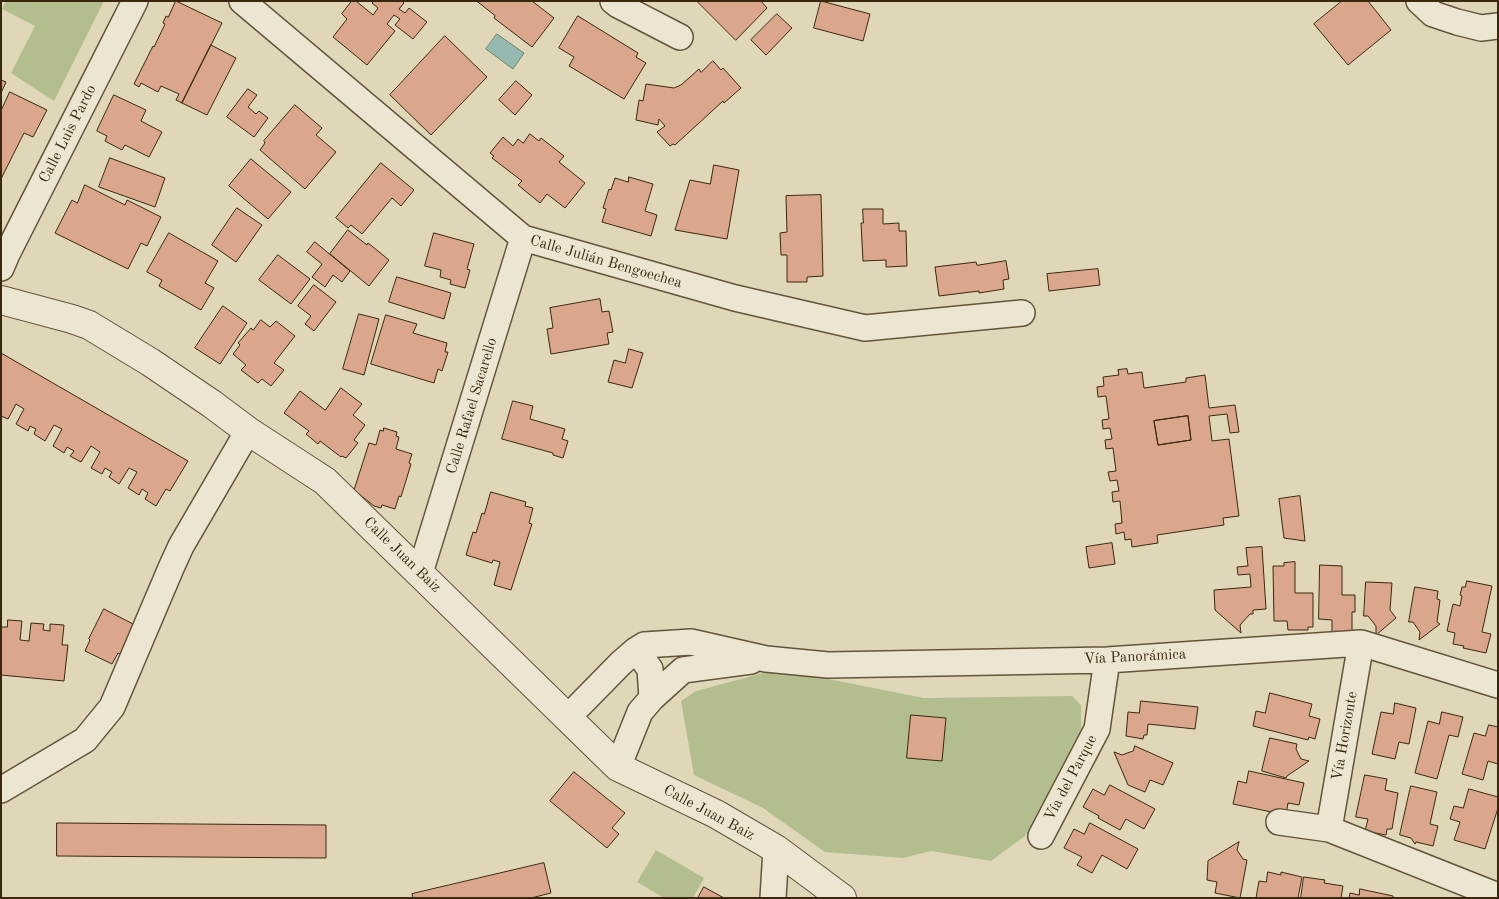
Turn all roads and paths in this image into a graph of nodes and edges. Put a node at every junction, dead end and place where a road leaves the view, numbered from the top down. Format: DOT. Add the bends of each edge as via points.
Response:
graph roads {
  1 [pos="135,1"];
  2 [pos="242,1"];
  3 [pos="613,1"];
  4 [pos="1419,1"];
  5 [pos="1498,26"];
  6 [pos="680,37"];
  7 [pos="523,238"];
  8 [pos="1,268"];
  9 [pos="1,300"];
  10 [pos="1022,313"];
  11 [pos="248,431"];
  12 [pos="420,573"];
  13 [pos="1361,643"];
  14 [pos="636,650"];
  15 [pos="766,659"];
  16 [pos="1107,660"];
  17 [pos="1498,685"];
  18 [pos="652,698"];
  19 [pos="568,717"];
  20 [pos="623,755"];
  21 [pos="1,790"];
  22 [pos="1279,822"];
  23 [pos="1329,829"];
  24 [pos="1041,836"];
  25 [pos="776,849"];
  26 [pos="1498,896"];
  27 [pos="772,898"];
  28 [pos="842,898"];
  1 -- 8 [label="street, Calle Luis Pardo"];
  2 -- 7 [label="street, Calle Julián Bengoechea"];
  3 -- 6 [label="street"];
  4 -- 5 [label="street" via="1433,14 1457,22 1481,28"];
  7 -- 10 [label="street, Calle Julián Bengoechea" via="735,298 865,328"];
  7 -- 12 [label="street, Calle Rafael Sacarello"];
  9 -- 11 [label="street, Calle Juan Baiz" via="89,325 150,362"];
  11 -- 12 [label="street, Calle Juan Baiz" via="326,481"];
  11 -- 21 [label="street" via="178,554 112,707 85,740"];
  12 -- 19 [label="street, Calle Juan Baiz"];
  13 -- 16 [label="street, Vía Panorámica"];
  13 -- 17 [label="street, Vía Panorámica"];
  13 -- 23 [label="street, Vía Horizonte"];
  14 -- 15 [label="street, Vía Panorámica" via="644,645 691,642"];
  14 -- 18 [label="street" via="650,669"];
  14 -- 19 [label="street, Vía Panorámica"];
  15 -- 16 [label="street, Vía Panorámica" via="828,665"];
  15 -- 18 [label="street, Vía Panorámica" via="684,670"];
  15 -- 20 [label="street" via="742,675 693,685 667,704"];
  16 -- 24 [label="street, Vía del Parque" via="1097,729"];
  18 -- 20 [label="street, Vía Panorámica" via="640,712"];
  19 -- 20 [label="street, Calle Juan Baiz"];
  20 -- 25 [label="street, Calle Juan Baiz"];
  22 -- 23 [label="street"];
  23 -- 26 [label="street"];
  25 -- 27 [label="street"];
  25 -- 28 [label="street, Calle Juan Baiz"];
}
